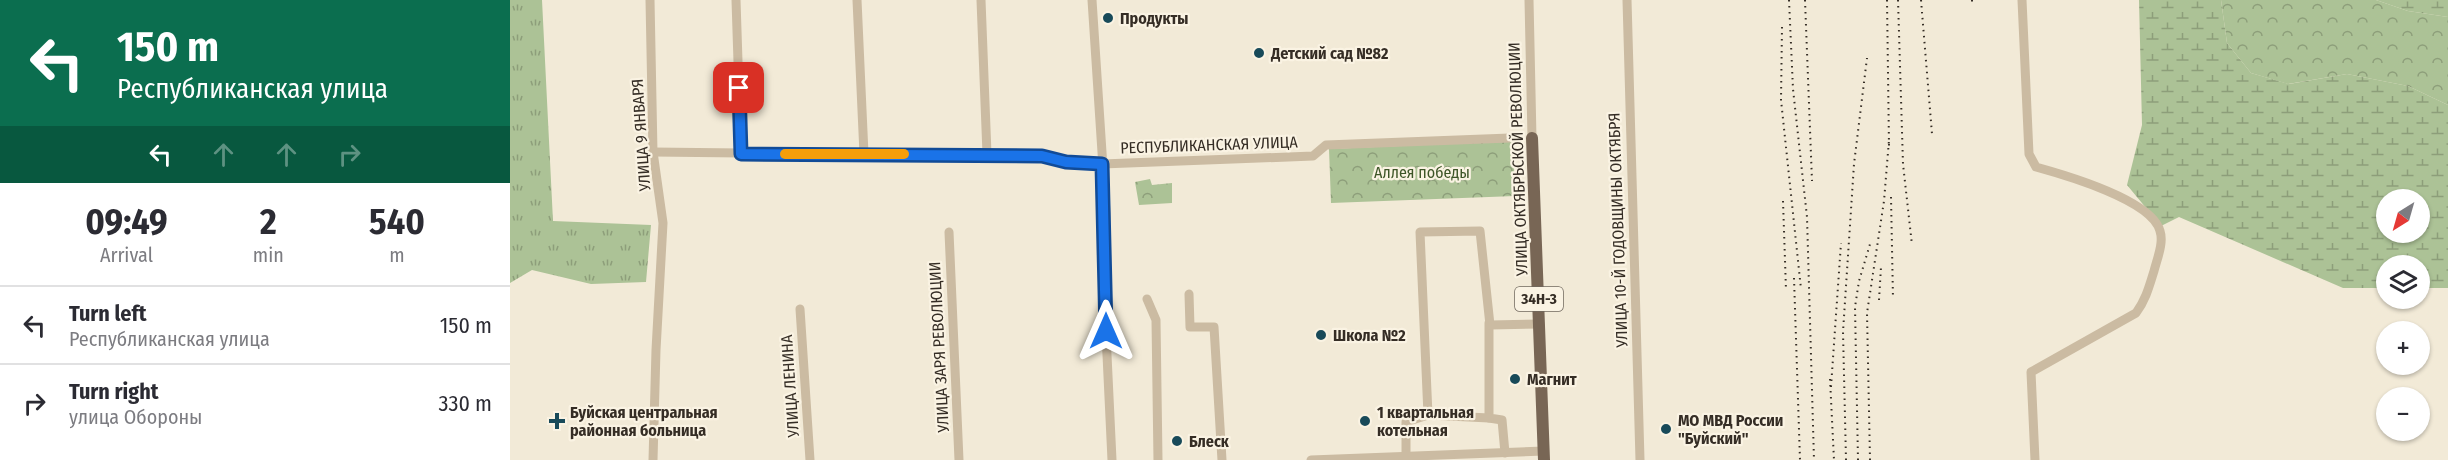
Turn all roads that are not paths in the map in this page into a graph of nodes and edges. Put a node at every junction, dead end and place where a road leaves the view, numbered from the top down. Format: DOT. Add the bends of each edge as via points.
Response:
graph roads {
  1 [pos="650,0"];
  2 [pos="736,0"];
  3 [pos="857,0"];
  4 [pos="981,0"];
  5 [pos="1092,0"];
  6 [pos="1530,0"];
  7 [pos="1627,0"];
  8 [pos="2022,0"];
  9 [pos="1510,138"];
  10 [pos="1532,138"];
  11 [pos="653,152"];
  12 [pos="741,154"];
  13 [pos="864,154"];
  14 [pos="987,154"];
  15 [pos="1102,164"];
  16 [pos="949,232"];
  17 [pos="1189,294"];
  18 [pos="1147,299"];
  19 [pos="800,309"];
  20 [pos="1490,323"];
  21 [pos="1540,324"];
  22 [pos="1428,415"];
  23 [pos="1489,418"];
  24 [pos="1505,453"];
  25 [pos="1544,456"];
  26 [pos="1406,458"];
  27 [pos="1439,458"];
  28 [pos="653,460"];
  29 [pos="810,460"];
  30 [pos="959,460"];
  31 [pos="1112,460"];
  32 [pos="1158,460"];
  33 [pos="1222,460"];
  34 [pos="1311,460"];
  35 [pos="1640,460"];
  36 [pos="2035,460"];
  1 -- 11 [label="street, УЛИЦА 9 ЯНВАРЯ"];
  2 -- 12 [label="street"];
  3 -- 13 [label="street"];
  4 -- 14 [label="street"];
  5 -- 15 [label="street"];
  6 -- 10 [label="street, УЛИЦА ОКТЯБРЬСКОЙ РЕВОЛЮЦИИ / 34Н-3"];
  7 -- 35 [label="street, УЛИЦА 10-Й ГОДОВЩИНЫ ОКТЯБРЯ"];
  8 -- 36 [label="street" via="2029,154 2036,167 2117,195 2150,216 2160,230 2160,250 2145,300 2136,313 2031,372"];
  9 -- 15 [label="street, РЕСПУБЛИКАНСКАЯ УЛИЦА" via="1326,145 1313,156"];
  10 -- 21 [label="main road, УЛИЦА ОКТЯБРЬСКОЙ РЕВОЛЮЦИИ / 34Н-3"];
  11 -- 12 [label="street, РЕСПУБЛИКАНСКАЯ УЛИЦА"];
  11 -- 28 [label="street, УЛИЦА 9 ЯНВАРЯ" via="663,223"];
  12 -- 13 [label="street, РЕСПУБЛИКАНСКАЯ УЛИЦА"];
  13 -- 14 [label="street, РЕСПУБЛИКАНСКАЯ УЛИЦА"];
  14 -- 15 [label="street, РЕСПУБЛИКАНСКАЯ УЛИЦА"];
  15 -- 31 [label="street"];
  16 -- 30 [label="street, УЛИЦА ЗАРЯ РЕВОЛЮЦИИ"];
  17 -- 33 [label="street" via="1190,327 1214,327"];
  18 -- 32 [label="street" via="1156,320"];
  19 -- 29 [label="street, УЛИЦА ЛЕНИНА"];
  20 -- 21 [label="street"];
  20 -- 22 [label="street" via="1480,231 1420,232"];
  20 -- 23 [label="street"];
  21 -- 25 [label="main road, УЛИЦА ОКТЯБРЬСКОЙ РЕВОЛЮЦИИ / 34Н-3"];
  22 -- 23 [label="street"];
  22 -- 26 [label="street" via="1406,422"];
  23 -- 24 [label="street" via="1502,420"];
  24 -- 25 [label="street"];
  24 -- 27 [label="street"];
  26 -- 27 [label="street"];
  26 -- 34 [label="street"];
}
